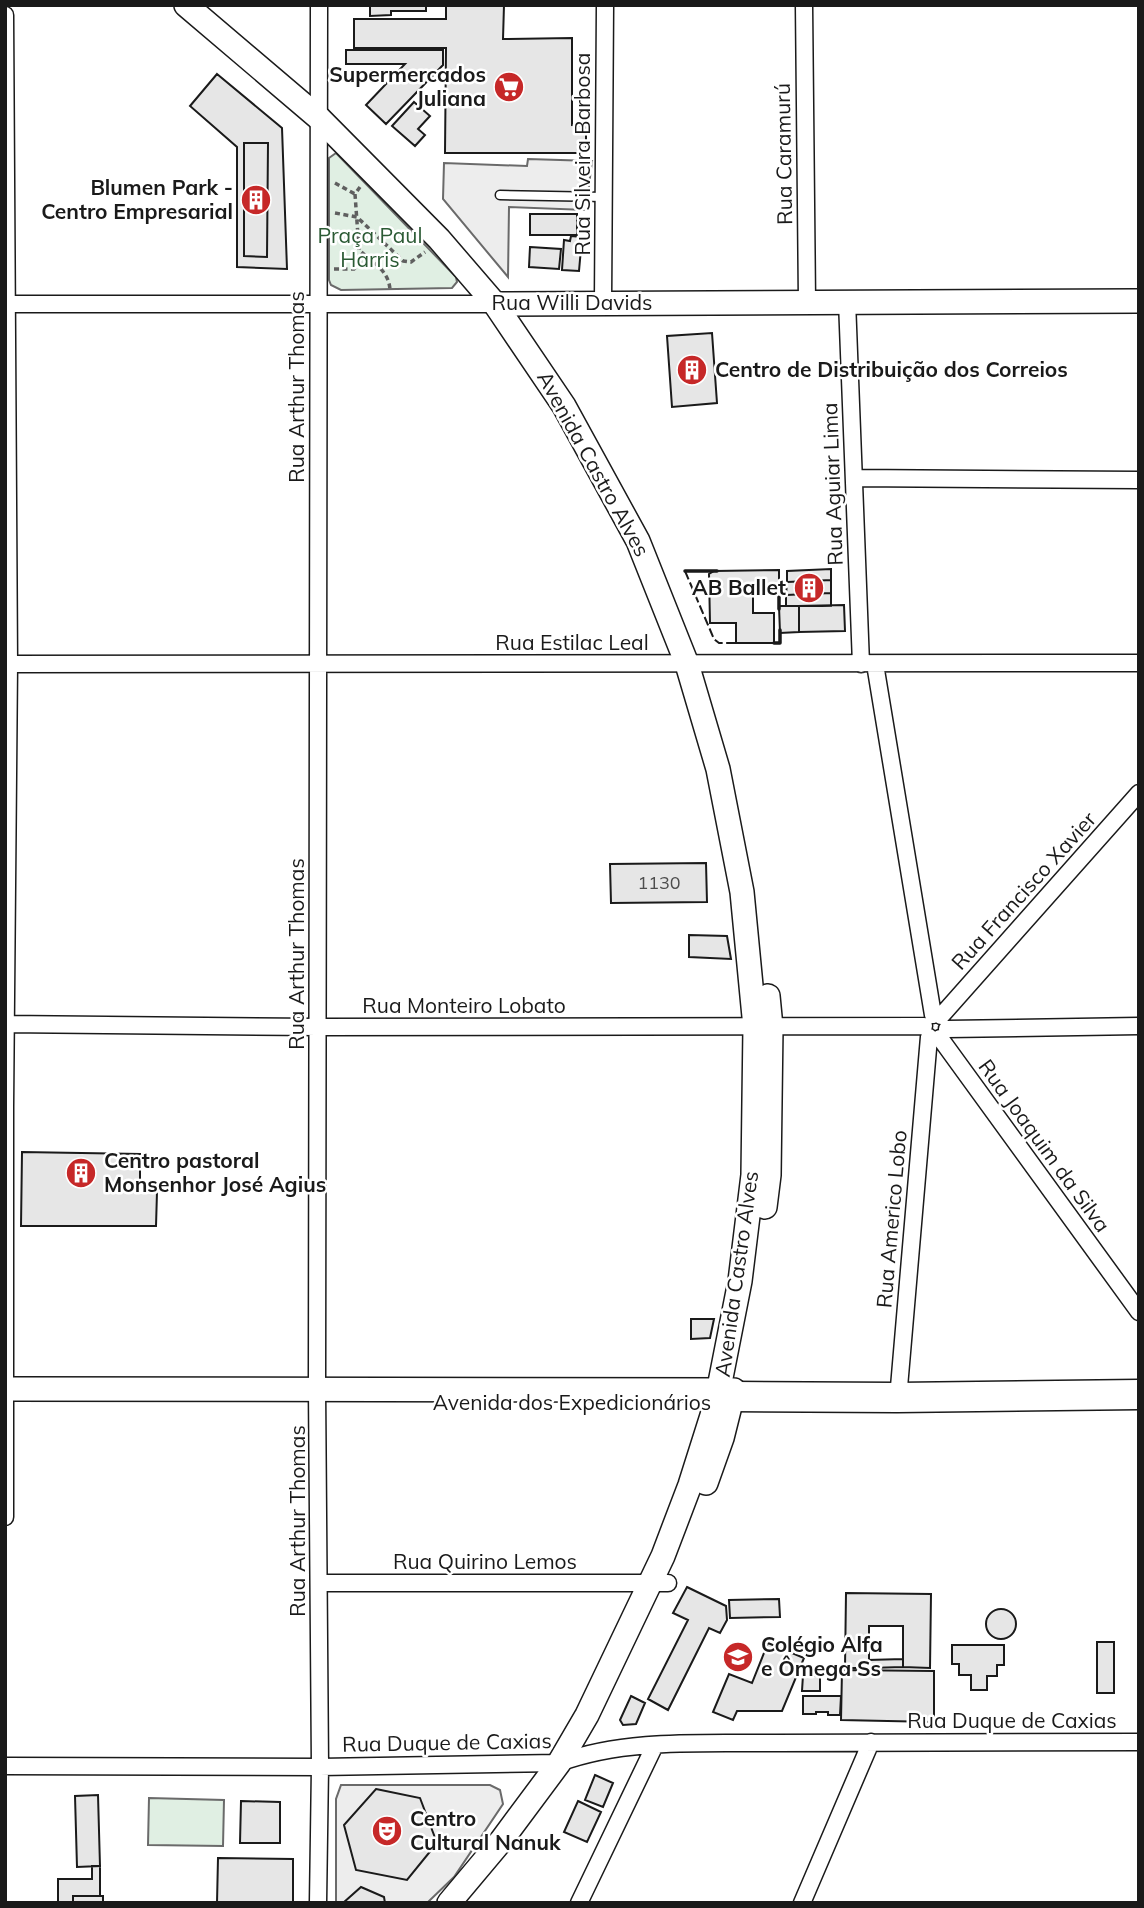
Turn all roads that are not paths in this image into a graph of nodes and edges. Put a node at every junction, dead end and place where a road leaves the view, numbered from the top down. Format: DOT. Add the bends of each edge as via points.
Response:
graph roads {
  1 [pos="186,5"];
  2 [pos="209,5"];
  3 [pos="319,5"];
  4 [pos="605,5"];
  5 [pos="804,5"];
  6 [pos="5,15"];
  7 [pos="242,43"];
  8 [pos="320,109"];
  9 [pos="500,195"];
  10 [pos="605,197"];
  11 [pos="411,200"];
  12 [pos="847,301"];
  13 [pos="1139,301"];
  14 [pos="603,302"];
  15 [pos="807,302"];
  16 [pos="317,303"];
  17 [pos="7,304"];
  18 [pos="503,304"];
  19 [pos="854,478"];
  20 [pos="1139,480"];
  21 [pos="1139,663"];
  22 [pos="7,664"];
  23 [pos="318,664"];
  24 [pos="695,664"];
  25 [pos="868,664"];
  26 [pos="1139,793"];
  27 [pos="6,1024"];
  28 [pos="1139,1026"];
  29 [pos="318,1027"];
  30 [pos="763,1027"];
  31 [pos="936,1027"];
  32 [pos="1139,1312"];
  33 [pos="1139,1388"];
  34 [pos="317,1395"];
  35 [pos="6,1396"];
  36 [pos="725,1397"];
  37 [pos="898,1398"];
  38 [pos="1139,1401"];
  39 [pos="5,1517"];
  40 [pos="319,1583"];
  41 [pos="659,1583"];
  42 [pos="871,1742"];
  43 [pos="1139,1742"];
  44 [pos="654,1745"];
  45 [pos="581,1754"];
  46 [pos="559,1763"];
  47 [pos="5,1766"];
  48 [pos="320,1767"];
  49 [pos="481,1876"];
  50 [pos="318,1903"];
  51 [pos="449,1903"];
  52 [pos="467,1903"];
  53 [pos="579,1903"];
  54 [pos="802,1903"];
  1 -- 7 [label="main road, Avenida Castro Alves"];
  2 -- 7 [label="main road, Avenida Castro Alves"];
  3 -- 8 [label="street, Rua Arthur Thomas"];
  4 -- 10 [label="street, Rua Silveira Barbosa"];
  5 -- 15 [label="street, Rua Caramurú"];
  6 -- 17 [label="street"];
  7 -- 8 [label="main road, Avenida Castro Alves"];
  8 -- 11 [label="main road, Avenida Castro Alves"];
  8 -- 11 [label="main road, Avenida Castro Alves" via="375,173"];
  8 -- 16 [label="street, Rua Arthur Thomas"];
  9 -- 10 [label="lane"];
  10 -- 14 [label="street, Rua Silveira Barbosa"];
  11 -- 18 [label="main road, Avenida Castro Alves" via="439,239"];
  11 -- 18 [label="main road, Avenida Castro Alves" via="457,236"];
  12 -- 13 [label="main road, Rua Willi Davids"];
  12 -- 15 [label="main road, Rua Willi Davids"];
  12 -- 19 [label="street, Rua Aguiar Lima"];
  14 -- 15 [label="main road, Rua Willi Davids"];
  14 -- 18 [label="main road, Rua Willi Davids"];
  16 -- 17 [label="street, Rua Willi Davids"];
  16 -- 18 [label="street, Rua Willi Davids" via="391,295"];
  16 -- 23 [label="street, Rua Arthur Thomas"];
  17 -- 22 [label="street"];
  18 -- 24 [label="main road, Avenida Castro Alves" via="644,538"];
  19 -- 20 [label="street"];
  19 -- 25 [label="street, Rua Aguiar Lima"];
  21 -- 25 [label="street, Rua Estilac Leal"];
  22 -- 23 [label="street, Rua Estilac Leal"];
  22 -- 27 [label="street"];
  23 -- 24 [label="street, Rua Estilac Leal"];
  23 -- 29 [label="street, Rua Arthur Thomas"];
  24 -- 25 [label="street, Rua Estilac Leal"];
  24 -- 30 [label="main road, Avenida Castro Alves" via="750,891"];
  25 -- 31 [label="street, Rua Aguiar Lima"];
  26 -- 31 [label="street, Rua Francisco Xavier"];
  27 -- 29 [label="street, Rua Monteiro Lobato"];
  27 -- 35 [label="street"];
  28 -- 31 [label="street, Rua Monteiro Lobato"];
  29 -- 30 [label="street, Rua Monteiro Lobato"];
  29 -- 34 [label="street, Rua Arthur Thomas"];
  30 -- 31 [label="street, Rua Monteiro Lobato"];
  30 -- 36 [label="main road, Avenida Castro Alves" via="761,1175 740,1280"];
  31 -- 32 [label="street, Rua Joaquim da Silva"];
  31 -- 37 [label="street, Rua Americo Lobo"];
  33 -- 37 [label="street, Avenida dos Expedicionários"];
  34 -- 35 [label="main road, Avenida dos Expedicionários"];
  34 -- 36 [label="main road, Avenida dos Expedicionários"];
  34 -- 40 [label="street, Rua Arthur Thomas"];
  35 -- 39 [label="street"];
  36 -- 37 [label="street, Avenida dos Expedicionários"];
  36 -- 41 [label="main road, Avenida Castro Alves" via="690,1485"];
  37 -- 38 [label="street, Avenida dos Expedicionários"];
  40 -- 41 [label="street, Rua Quirino Lemos"];
  40 -- 48 [label="street, Rua Arthur Thomas"];
  41 -- 45 [label="main road, Avenida Castro Alves"];
  41 -- 46 [label="main road, Avenida Castro Alves"];
  42 -- 43 [label="street, Rua Duque de Caxias"];
  42 -- 44 [label="street, Rua Duque de Caxias"];
  42 -- 54 [label="street"];
  44 -- 45 [label="street, Rua Duque de Caxias"];
  44 -- 53 [label="street"];
  45 -- 46 [label="street, Rua Duque de Caxias"];
  45 -- 49 [label="main road, Avenida Castro Alves"];
  46 -- 48 [label="street, Rua Duque de Caxias"];
  46 -- 49 [label="main road, Avenida Castro Alves"];
  47 -- 48 [label="street, Rua Duque de Caxias"];
  48 -- 50 [label="street, Rua Arthur Thomas"];
  49 -- 51 [label="main road, Avenida Castro Alves"];
  49 -- 52 [label="main road, Avenida Castro Alves"];
}
